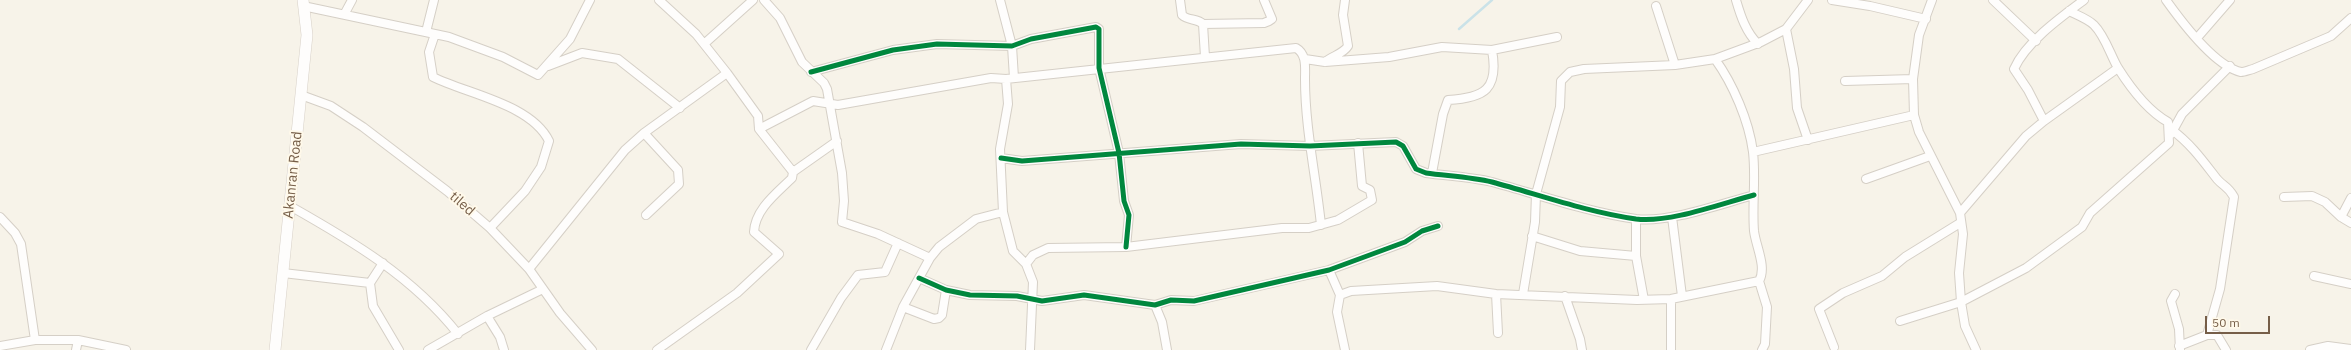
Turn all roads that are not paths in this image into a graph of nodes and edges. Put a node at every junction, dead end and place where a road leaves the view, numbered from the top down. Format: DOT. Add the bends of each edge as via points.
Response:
graph roads {
  1 [pos="352,0"];
  2 [pos="434,0"];
  3 [pos="590,0"];
  4 [pos="659,0"];
  5 [pos="753,0"];
  6 [pos="764,0"];
  7 [pos="1000,0"];
  8 [pos="1180,0"];
  9 [pos="1264,0"];
  10 [pos="1345,0"];
  11 [pos="1736,0"];
  12 [pos="1808,0"];
  13 [pos="1832,0"];
  14 [pos="1932,0"];
  15 [pos="1993,0"];
  16 [pos="2084,0"];
  17 [pos="2166,0"];
  18 [pos="2230,0"];
  19 [pos="303,3"];
  20 [pos="1656,6"];
  21 [pos="2069,11"];
  22 [pos="345,13"];
  23 [pos="2351,18"];
  24 [pos="1926,19"];
  25 [pos="1203,24"];
  26 [pos="1786,29"];
  27 [pos="426,32"];
  28 [pos="435,34"];
  29 [pos="1557,37"];
  30 [pos="2197,38"];
  31 [pos="2036,41"];
  32 [pos="704,44"];
  33 [pos="1758,44"];
  34 [pos="1012,46"];
  35 [pos="1492,50"];
  36 [pos="1205,57"];
  37 [pos="1305,59"];
  38 [pos="1715,59"];
  39 [pos="1325,62"];
  40 [pos="1675,65"];
  41 [pos="548,66"];
  42 [pos="2230,66"];
  43 [pos="1098,68"];
  44 [pos="2118,68"];
  45 [pos="811,72"];
  46 [pos="727,73"];
  47 [pos="1010,78"];
  48 [pos="1913,79"];
  49 [pos="1845,81"];
  50 [pos="302,95"];
  51 [pos="829,104"];
  52 [pos="838,105"];
  53 [pos="680,108"];
  54 [pos="1914,115"];
  55 [pos="758,116"];
  56 [pos="833,116"];
  57 [pos="2044,121"];
  58 [pos="772,122"];
  59 [pos="759,129"];
  60 [pos="2172,130"];
  61 [pos="644,133"];
  62 [pos="1808,140"];
  63 [pos="837,141"];
  64 [pos="2168,143"];
  65 [pos="1358,144"];
  66 [pos="1310,146"];
  67 [pos="1753,152"];
  68 [pos="1119,153"];
  69 [pos="1930,156"];
  70 [pos="1001,158"];
  71 [pos="793,172"];
  72 [pos="1432,173"];
  73 [pos="1866,179"];
  74 [pos="1536,194"];
  75 [pos="1754,195"];
  76 [pos="2284,197"];
  77 [pos="2351,198"];
  78 [pos="290,206"];
  79 [pos="1003,212"];
  80 [pos="1960,213"];
  81 [pos="646,215"];
  82 [pos="0,217"];
  83 [pos="1672,217"];
  84 [pos="2341,217"];
  85 [pos="1636,219"];
  86 [pos="1960,223"];
  87 [pos="2351,223"];
  88 [pos="1321,225"];
  89 [pos="1438,226"];
  90 [pos="490,228"];
  91 [pos="1532,236"];
  92 [pos="898,243"];
  93 [pos="1126,247"];
  94 [pos="1013,251"];
  95 [pos="917,252"];
  96 [pos="1636,256"];
  97 [pos="1032,257"];
  98 [pos="930,258"];
  99 [pos="383,263"];
  100 [pos="1026,264"];
  101 [pos="529,269"];
  102 [pos="1330,270"];
  103 [pos="283,273"];
  104 [pos="921,274"];
  105 [pos="2314,276"];
  106 [pos="1760,281"];
  107 [pos="370,283"];
  108 [pos="2351,284"];
  109 [pos="543,289"];
  110 [pos="946,290"];
  111 [pos="1496,294"];
  112 [pos="1523,294"];
  113 [pos="2175,294"];
  114 [pos="1340,295"];
  115 [pos="1565,296"];
  116 [pos="1682,296"];
  117 [pos="1033,298"];
  118 [pos="1671,299"];
  119 [pos="1644,300"];
  120 [pos="1961,302"];
  121 [pos="1155,305"];
  122 [pos="903,307"];
  123 [pos="487,316"];
  124 [pos="1900,321"];
  125 [pos="1498,333"];
  126 [pos="458,334"];
  127 [pos="2207,335"];
  128 [pos="35,340"];
  129 [pos="78,340"];
  130 [pos="0,346"];
  131 [pos="1834,347"];
  132 [pos="2179,348"];
  133 [pos="2351,349"];
  134 [pos="76,350"];
  135 [pos="126,350"];
  136 [pos="275,350"];
  137 [pos="400,350"];
  138 [pos="428,350"];
  139 [pos="504,350"];
  140 [pos="592,350"];
  141 [pos="657,350"];
  142 [pos="811,350"];
  143 [pos="886,350"];
  144 [pos="1030,350"];
  145 [pos="1167,350"];
  146 [pos="1345,350"];
  147 [pos="1582,350"];
  148 [pos="1671,350"];
  149 [pos="1762,350"];
  150 [pos="1976,350"];
  151 [pos="2226,350"];
  152 [pos="2310,350"];
  1 -- 22 [label="street"];
  2 -- 27 [label="street"];
  3 -- 41 [label="street" via="570,39"];
  4 -- 32 [label="street"];
  5 -- 32 [label="street"];
  6 -- 45 [label="street" via="780,18 802,62"];
  7 -- 34 [label="street"];
  8 -- 25 [label="street" via="1182,15"];
  9 -- 25 [label="street" via="1272,19 1264,23"];
  10 -- 39 [label="street" via="1342,15 1348,46"];
  11 -- 33 [label="street" via="1744,23"];
  12 -- 26 [label="street"];
  13 -- 24 [label="street"];
  14 -- 24 [label="street"];
  15 -- 31 [label="street"];
  16 -- 21 [label="street"];
  17 -- 30 [label="street"];
  18 -- 30 [label="street"];
  19 -- 22 [label="street"];
  19 -- 50 [label="main road, Akanran Road" via="307,35"];
  20 -- 40 [label="street"];
  21 -- 31 [label="street"];
  21 -- 44 [label="street" via="2093,24"];
  22 -- 27 [label="street"];
  23 -- 42 [label="street" via="2331,36 2253,69 2241,72"];
  24 -- 48 [label="street" via="1919,35"];
  25 -- 36 [label="street"];
  26 -- 33 [label="street"];
  26 -- 62 [label="street" via="1794,69 1797,108"];
  27 -- 28 [label="street"];
  28 -- 41 [label="street" via="503,57 538,75"];
  28 -- 90 [label="street" via="429,52 433,77 514,109 546,134 549,141 541,167 525,190"];
  29 -- 35 [label="street"];
  30 -- 42 [label="street" via="2218,60"];
  31 -- 57 [label="street" via="2019,57 2014,69"];
  32 -- 46 [label="street"];
  33 -- 38 [label="street"];
  34 -- 43 [label="street" via="1032,38 1096,27 1099,29"];
  34 -- 45 [label="street" via="937,44 893,50"];
  34 -- 47 [label="street"];
  35 -- 39 [label="street" via="1442,47 1390,57"];
  35 -- 72 [label="street" via="1495,73 1485,91 1468,99 1448,100"];
  36 -- 37 [label="street" via="1296,48"];
  36 -- 43 [label="street"];
  37 -- 39 [label="street"];
  37 -- 66 [label="street"];
  38 -- 40 [label="street"];
  38 -- 67 [label="street" via="1724,72 1744,120"];
  40 -- 74 [label="street" via="1584,69 1564,76 1561,81 1560,107"];
  41 -- 53 [label="street" via="582,53 618,58"];
  42 -- 60 [label="street" via="2182,114"];
  43 -- 47 [label="street"];
  43 -- 68 [label="street"];
  44 -- 57 [label="street"];
  44 -- 64 [label="street" via="2158,117 2168,122"];
  45 -- 51 [label="street" via="824,83"];
  46 -- 53 [label="street"];
  46 -- 55 [label="street"];
  47 -- 52 [label="street" via="991,78"];
  47 -- 70 [label="street"];
  48 -- 49 [label="street"];
  48 -- 54 [label="street"];
  50 -- 78 [label="main road, Akanran Road"];
  50 -- 90 [label="street, tiled" via="331,106 363,127 447,191"];
  51 -- 52 [label="street"];
  51 -- 56 [label="street"];
  51 -- 58 [label="street" via="813,101"];
  52 -- 56 [label="street"];
  53 -- 61 [label="street"];
  54 -- 62 [label="street"];
  54 -- 69 [label="street"];
  55 -- 58 [label="street"];
  55 -- 59 [label="street"];
  56 -- 63 [label="street"];
  57 -- 80 [label="street" via="2026,136"];
  58 -- 59 [label="street"];
  59 -- 71 [label="street"];
  60 -- 64 [label="street"];
  60 -- 127 [label="street" via="2196,151 2219,181 2229,187 2234,197 2220,289"];
  61 -- 81 [label="street" via="678,170 680,177 679,184"];
  61 -- 101 [label="street" via="625,150"];
  62 -- 67 [label="street"];
  63 -- 71 [label="street"];
  63 -- 92 [label="street" via="844,201 842,222"];
  64 -- 120 [label="street" via="2110,194 2090,213 2082,227 2069,237 2037,261"];
  65 -- 66 [label="street"];
  65 -- 72 [label="street" via="1396,142 1403,146 1416,169"];
  65 -- 88 [label="street" via="1362,186 1370,190 1372,200 1338,220"];
  66 -- 68 [label="street" via="1241,144"];
  66 -- 88 [label="street"];
  67 -- 75 [label="street"];
  68 -- 70 [label="street" via="1022,161"];
  68 -- 93 [label="street" via="1124,201 1129,214"];
  69 -- 73 [label="street"];
  69 -- 80 [label="street"];
  70 -- 79 [label="street"];
  71 -- 141 [label="street" via="792,178 759,213 755,222 754,232 778,254 737,292"];
  72 -- 74 [label="street" via="1490,182"];
  74 -- 85 [label="street" via="1581,209"];
  74 -- 91 [label="street"];
  75 -- 83 [label="street"];
  75 -- 106 [label="street" via="1754,231 1763,274"];
  76 -- 84 [label="street" via="2312,196 2325,202"];
  77 -- 84 [label="street"];
  78 -- 99 [label="street" via="349,239"];
  78 -- 103 [label="main road, Akanran Road"];
  79 -- 94 [label="street"];
  79 -- 98 [label="street" via="976,219 939,247"];
  80 -- 86 [label="street"];
  82 -- 128 [label="street" via="16,233 21,244"];
  83 -- 85 [label="street"];
  83 -- 116 [label="street"];
  84 -- 87 [label="street"];
  85 -- 96 [label="street"];
  86 -- 120 [label="street" via="1964,234 1959,273"];
  86 -- 131 [label="street" via="1905,257 1882,276 1843,293 1819,309"];
  88 -- 93 [label="street" via="1220,234"];
  89 -- 102 [label="street" via="1422,231 1405,242"];
  90 -- 101 [label="street, tiled"];
  91 -- 96 [label="street" via="1580,251"];
  91 -- 112 [label="street"];
  92 -- 95 [label="street"];
  92 -- 142 [label="street" via="885,272 858,275"];
  93 -- 97 [label="street" via="1048,248"];
  94 -- 97 [label="street"];
  94 -- 100 [label="street"];
  95 -- 98 [label="street"];
  95 -- 104 [label="street"];
  96 -- 119 [label="street"];
  97 -- 100 [label="street"];
  98 -- 104 [label="street"];
  99 -- 107 [label="street"];
  99 -- 126 [label="street" via="422,293"];
  100 -- 117 [label="street" via="1033,282"];
  101 -- 109 [label="street, tiled"];
  102 -- 114 [label="street"];
  102 -- 121 [label="street" via="1194,301 1171,300"];
  103 -- 107 [label="street"];
  103 -- 136 [label="main road, Akanran Road"];
  104 -- 110 [label="street"];
  104 -- 122 [label="street"];
  105 -- 108 [label="street"];
  106 -- 116 [label="street"];
  106 -- 149 [label="street" via="1767,307 1765,344"];
  107 -- 137 [label="street" via="372,306"];
  109 -- 123 [label="street"];
  109 -- 140 [label="street, tiled"];
  110 -- 117 [label="street" via="970,295"];
  110 -- 122 [label="street" via="940,318 934,319"];
  111 -- 112 [label="street"];
  111 -- 114 [label="street" via="1437,286 1351,291"];
  111 -- 125 [label="street"];
  112 -- 115 [label="street"];
  113 -- 132 [label="street" via="2171,301 2179,329"];
  114 -- 146 [label="street" via="1337,312"];
  115 -- 119 [label="street"];
  115 -- 147 [label="street"];
  116 -- 118 [label="street"];
  117 -- 121 [label="street" via="1042,301 1084,295"];
  117 -- 144 [label="street"];
  118 -- 119 [label="street"];
  118 -- 148 [label="street"];
  120 -- 124 [label="street"];
  120 -- 150 [label="street" via="1964,326"];
  121 -- 145 [label="street" via="1162,322"];
  122 -- 143 [label="street"];
  123 -- 126 [label="street"];
  123 -- 139 [label="street" via="500,337"];
  126 -- 138 [label="street"];
  127 -- 132 [label="street"];
  127 -- 151 [label="street" via="2217,335"];
  128 -- 129 [label="street"];
  128 -- 130 [label="street"];
  129 -- 134 [label="street"];
  129 -- 135 [label="street"];
  133 -- 152 [label="street" via="2328,346"];
}
